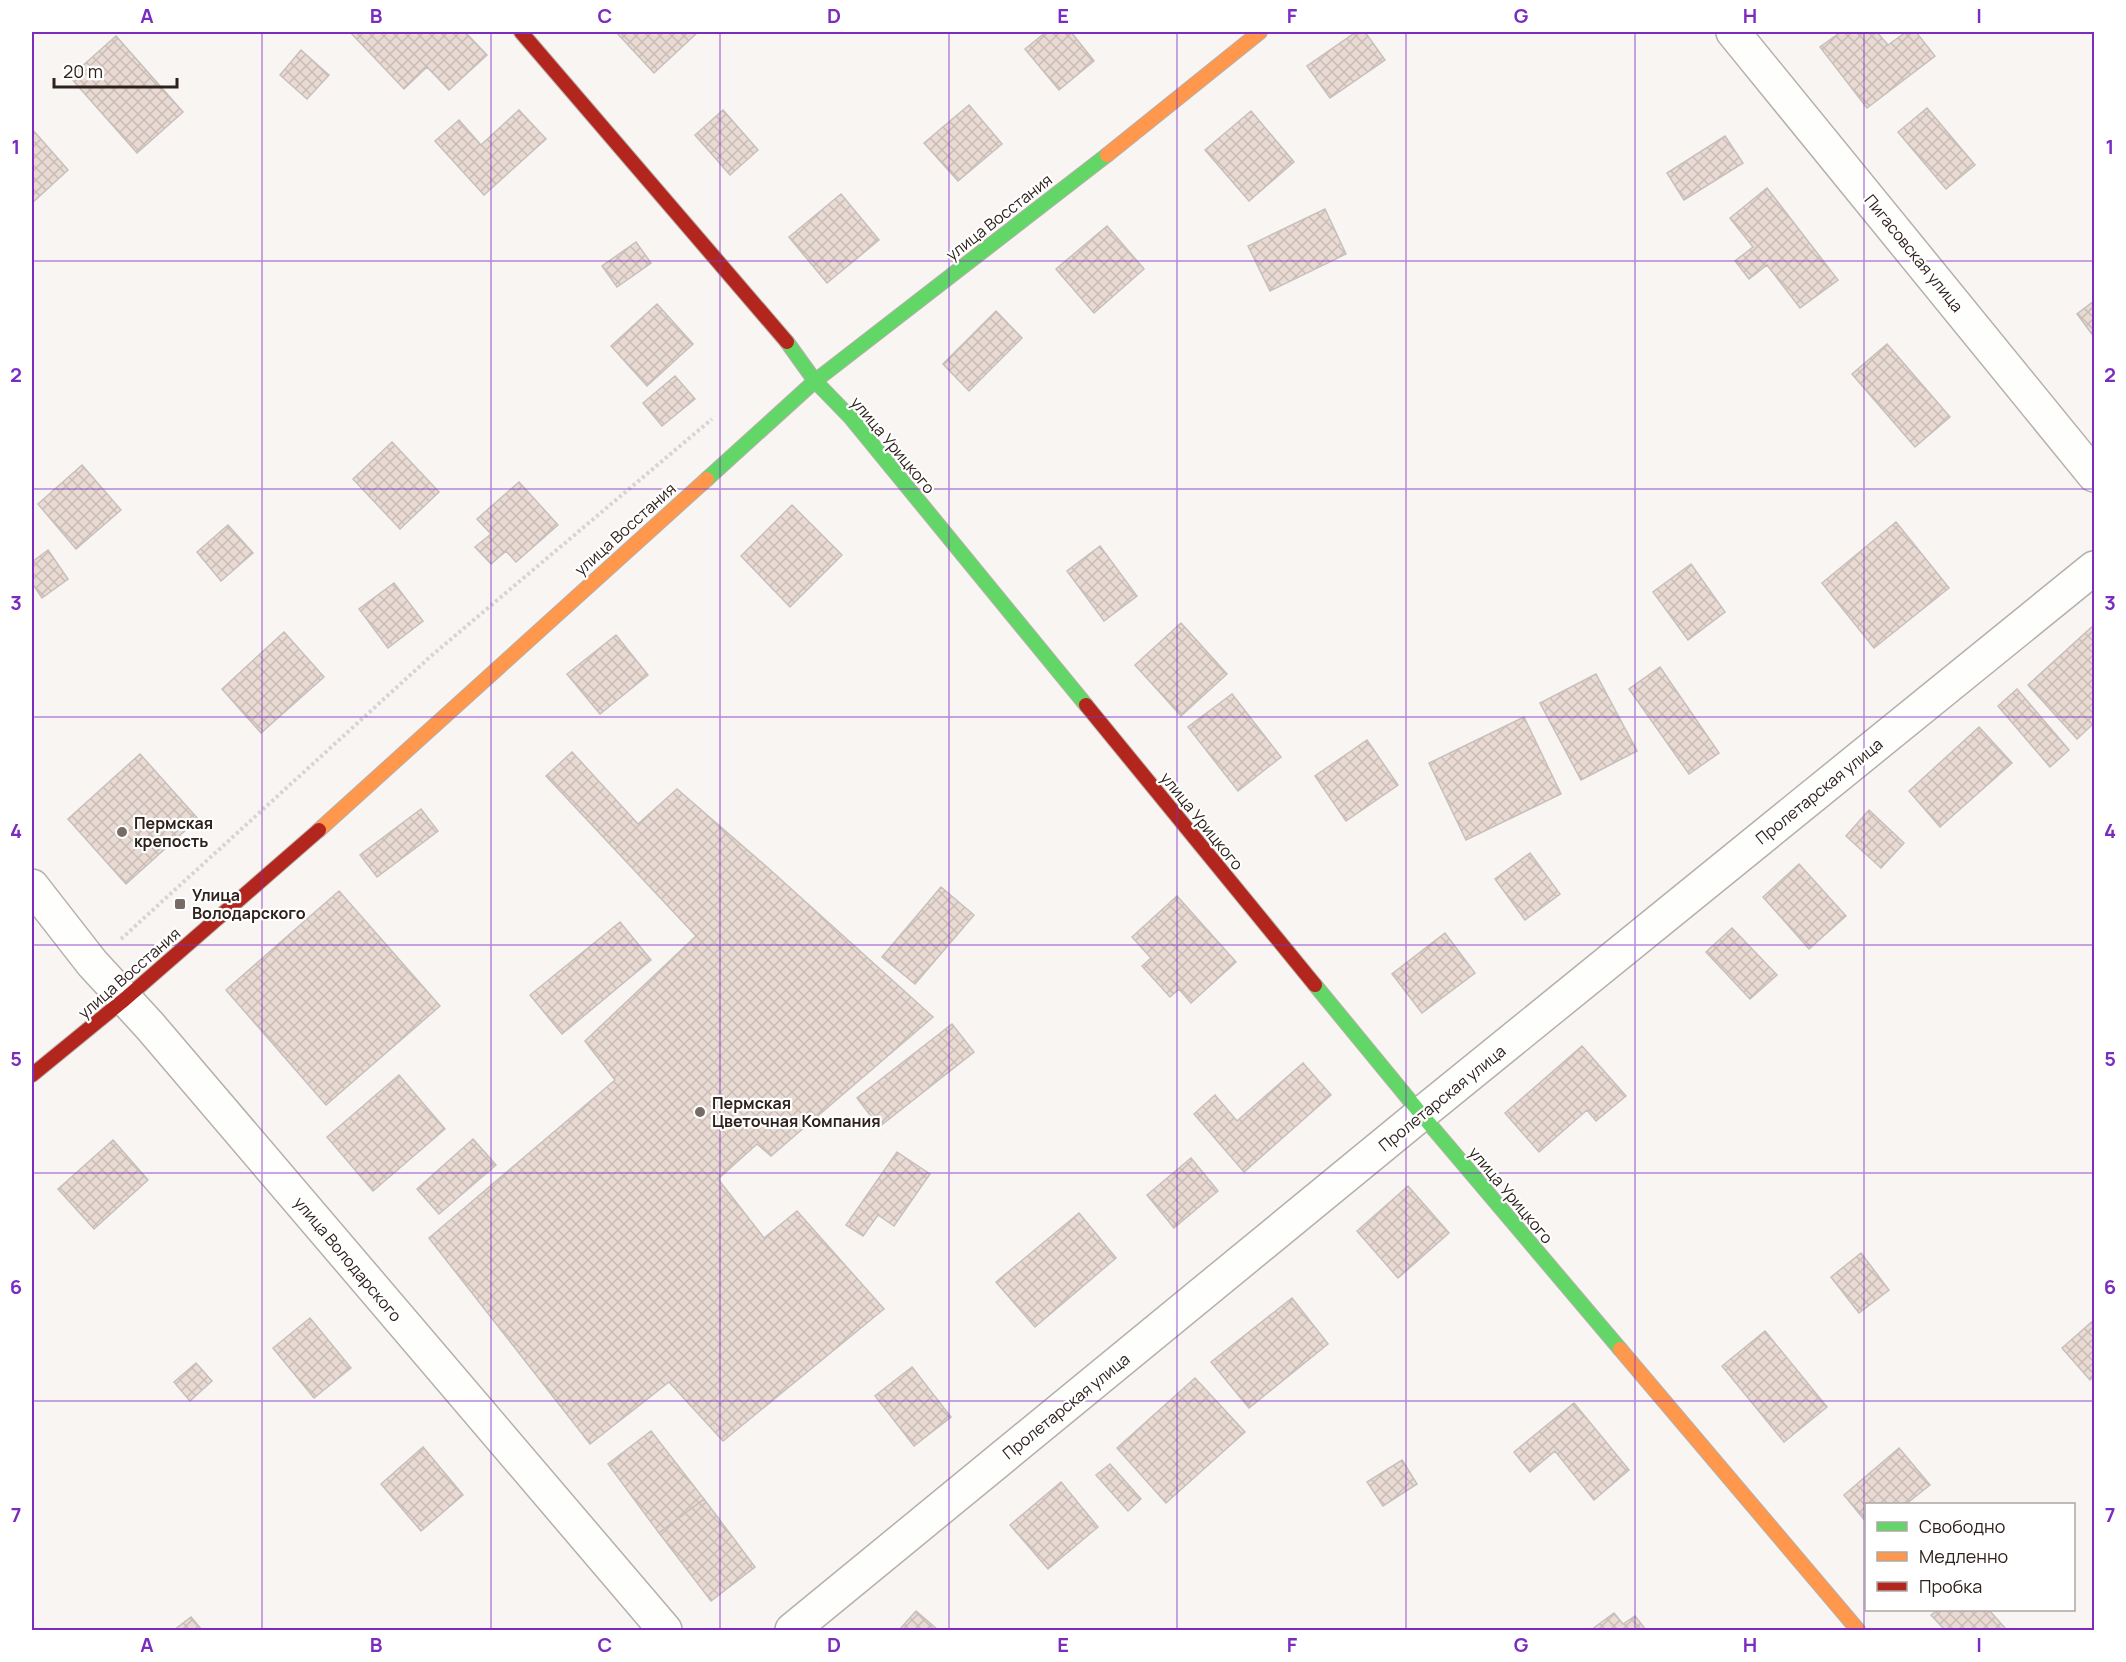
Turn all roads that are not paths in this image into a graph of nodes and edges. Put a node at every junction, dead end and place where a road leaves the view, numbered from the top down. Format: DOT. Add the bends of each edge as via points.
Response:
graph roads {
  1 [pos="521,32"];
  2 [pos="1260,32"];
  3 [pos="1733,32"];
  4 [pos="815,381"];
  5 [pos="2094,475"];
  6 [pos="2094,568"];
  7 [pos="32,886"];
  8 [pos="125,999"];
  9 [pos="32,1075"];
  10 [pos="1421,1114"];
  11 [pos="665,1630"];
  12 [pos="792,1630"];
  13 [pos="1858,1630"];
  1 -- 4 [label="street, улица Урицкого" via="795,352"];
  2 -- 4 [label="street, улица Восстания"];
  3 -- 5 [label="street, Пигасовская улица"];
  4 -- 8 [label="street, улица Восстания" via="326,824"];
  4 -- 10 [label="street, улица Урицкого" via="857,426"];
  6 -- 10 [label="street, Пролетарская улица"];
  7 -- 8 [label="street, улица Володарского"];
  8 -- 9 [label="street, улица Восстания"];
  8 -- 11 [label="street, улица Володарского"];
  10 -- 12 [label="street, Пролетарская улица"];
  10 -- 13 [label="street, улица Урицкого"];
}
